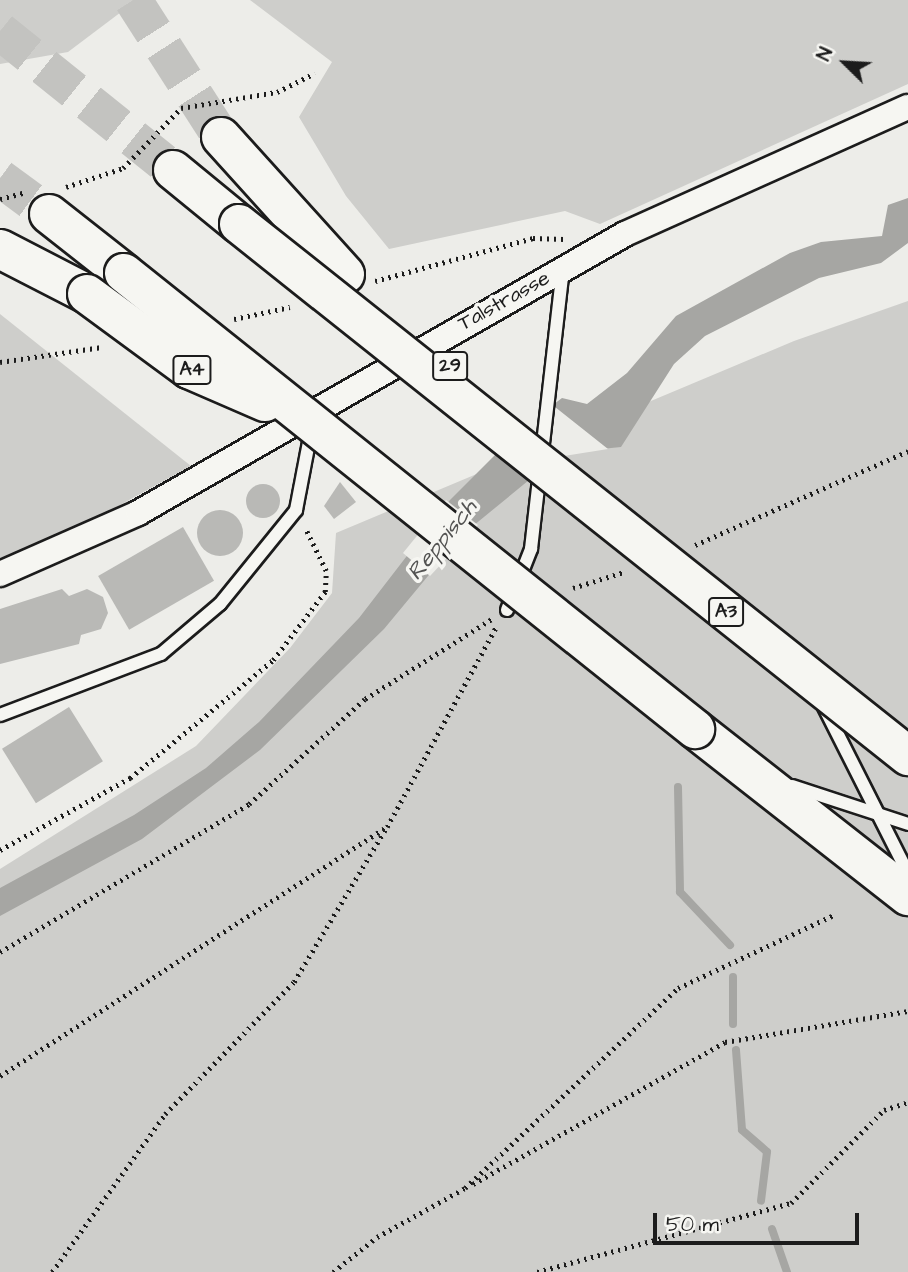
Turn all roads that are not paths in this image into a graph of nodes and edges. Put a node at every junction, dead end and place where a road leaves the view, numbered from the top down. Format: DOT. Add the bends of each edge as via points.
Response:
graph roads {
  1 [pos="908,107"];
  2 [pos="221,137"];
  3 [pos="173,170"];
  4 [pos="48,197"];
  5 [pos="0,249"];
  6 [pos="563,268"];
  7 [pos="314,414"];
  8 [pos="543,472"];
  9 [pos="0,574"];
  10 [pos="507,610"];
  11 [pos="804,674"];
  12 [pos="0,715"];
  13 [pos="908,757"];
  14 [pos="733,759"];
  15 [pos="881,818"];
  16 [pos="908,824"];
  17 [pos="908,873"];
  18 [pos="908,896"];
  1 -- 6 [label="street, Talstrasse" via="659,218"];
  2 -- 8 [label="highway, 29, bridge" via="277,204 383,309 499,406"];
  3 -- 8 [label="highway, A3, bridge"];
  4 -- 7 [label="highway, bridge" via="124,273"];
  5 -- 7 [label="highway, A4, bridge" via="87,294 189,369"];
  6 -- 7 [label="street, Talstrasse"];
  6 -- 8 [label="lane"];
  7 -- 9 [label="street, Talstrasse" via="109,528"];
  7 -- 12 [label="lane" via="296,510 220,604 161,654"];
  7 -- 14 [label="highway, bridge"];
  8 -- 10 [label="lane" via="527,566"];
  8 -- 11 [label="highway, A3, bridge"];
  11 -- 13 [label="highway, A3, bridge"];
  11 -- 15 [label="lane"];
  14 -- 15 [label="lane"];
  14 -- 18 [label="highway"];
  15 -- 16 [label="lane"];
  15 -- 17 [label="lane"];
}
